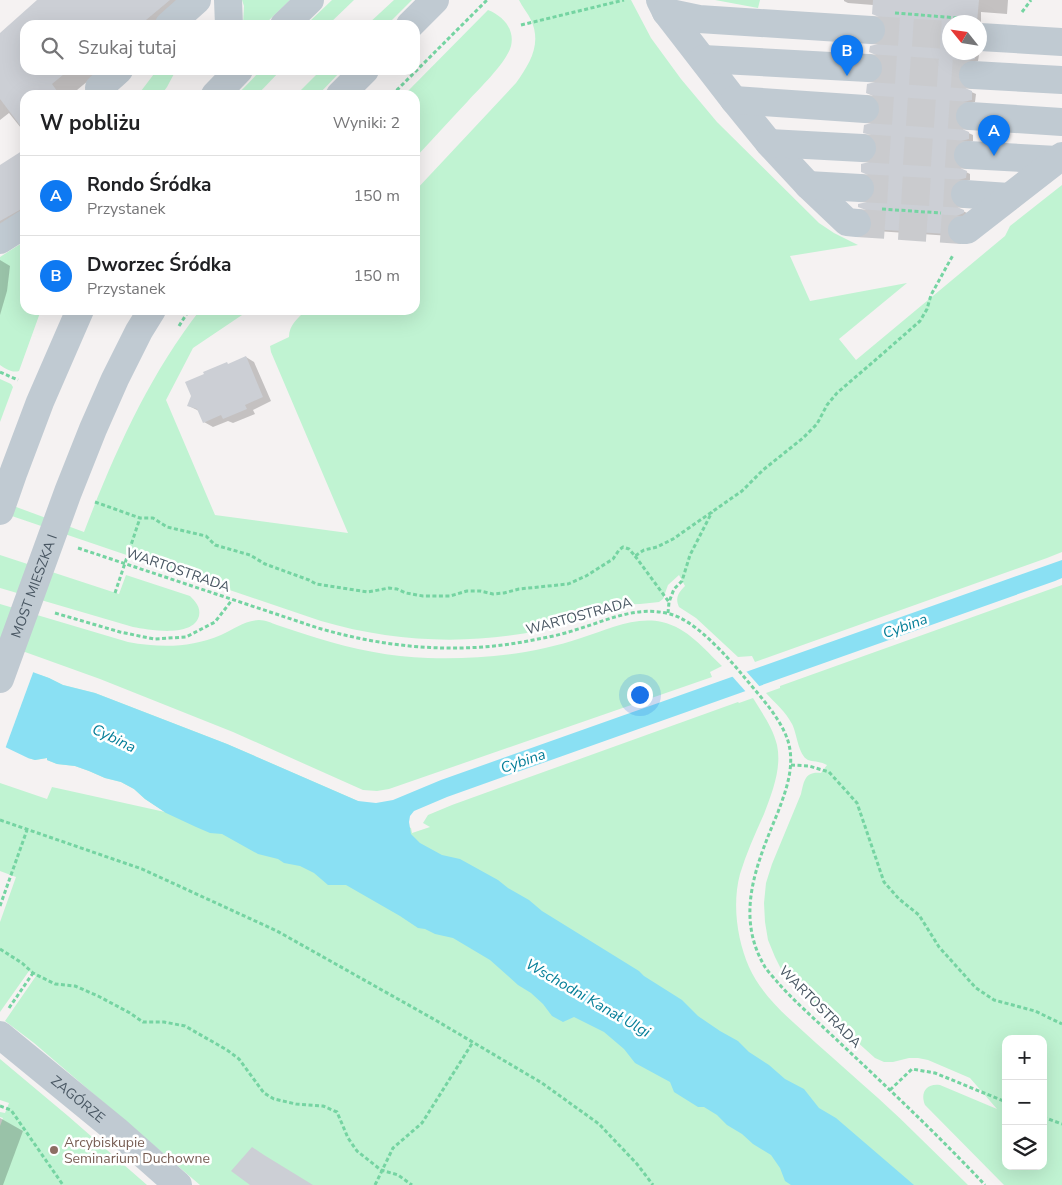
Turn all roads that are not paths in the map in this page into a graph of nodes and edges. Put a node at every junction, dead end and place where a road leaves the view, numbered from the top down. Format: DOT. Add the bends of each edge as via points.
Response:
graph roads {
  1 [pos="197,0"];
  2 [pos="228,0"];
  3 [pos="310,0"];
  4 [pos="435,0"];
  5 [pos="663,6"];
  6 [pos="175,20"];
  7 [pos="229,20"];
  8 [pos="289,20"];
  9 [pos="415,20"];
  10 [pos="879,21"];
  11 [pos="987,30"];
  12 [pos="1062,42"];
  13 [pos="703,59"];
  14 [pos="868,68"];
  15 [pos="114,75"];
  16 [pos="216,75"];
  17 [pos="234,75"];
  18 [pos="360,75"];
  19 [pos="974,75"];
  20 [pos="1062,80"];
  21 [pos="99,88"];
  22 [pos="209,90"];
  23 [pos="220,90"];
  24 [pos="345,90"];
  25 [pos="734,100"];
  26 [pos="865,109"];
  27 [pos="970,116"];
  28 [pos="1062,122"];
  29 [pos="769,142"];
  30 [pos="862,148"];
  31 [pos="968,155"];
  32 [pos="1060,158"];
  33 [pos="808,185"];
  34 [pos="860,188"];
  35 [pos="1009,197"];
  36 [pos="857,223"];
  37 [pos="20,227"];
  38 [pos="0,240"];
  39 [pos="78,315"];
  40 [pos="149,315"];
  41 [pos="2,507"];
  42 [pos="0,678"];
  43 [pos="0,1035"];
  44 [pos="178,1185"];
  1 -- 6 [label="street"];
  2 -- 7 [label="street"];
  3 -- 8 [label="street"];
  4 -- 9 [label="street"];
  5 -- 10 [label="street" via="699,19"];
  5 -- 13 [label="street"];
  11 -- 12 [label="street"];
  13 -- 14 [label="street"];
  13 -- 25 [label="street"];
  15 -- 21 [label="street"];
  16 -- 22 [label="street"];
  17 -- 23 [label="street"];
  18 -- 24 [label="street"];
  19 -- 20 [label="street"];
  25 -- 26 [label="street"];
  25 -- 29 [label="street"];
  27 -- 28 [label="street"];
  29 -- 30 [label="street"];
  29 -- 33 [label="street"];
  31 -- 32 [label="street"];
  32 -- 35 [label="street"];
  33 -- 34 [label="street"];
  33 -- 36 [label="street" via="847,222"];
  35 -- 35 [label="street" via="960,217"];
  37 -- 38 [label="street"];
  39 -- 41 [label="street" via="40,402"];
  40 -- 42 [label="street, MOST MIESZKA I" via="92,429"];
  43 -- 44 [label="street, ZAGÓRZE"];
}
